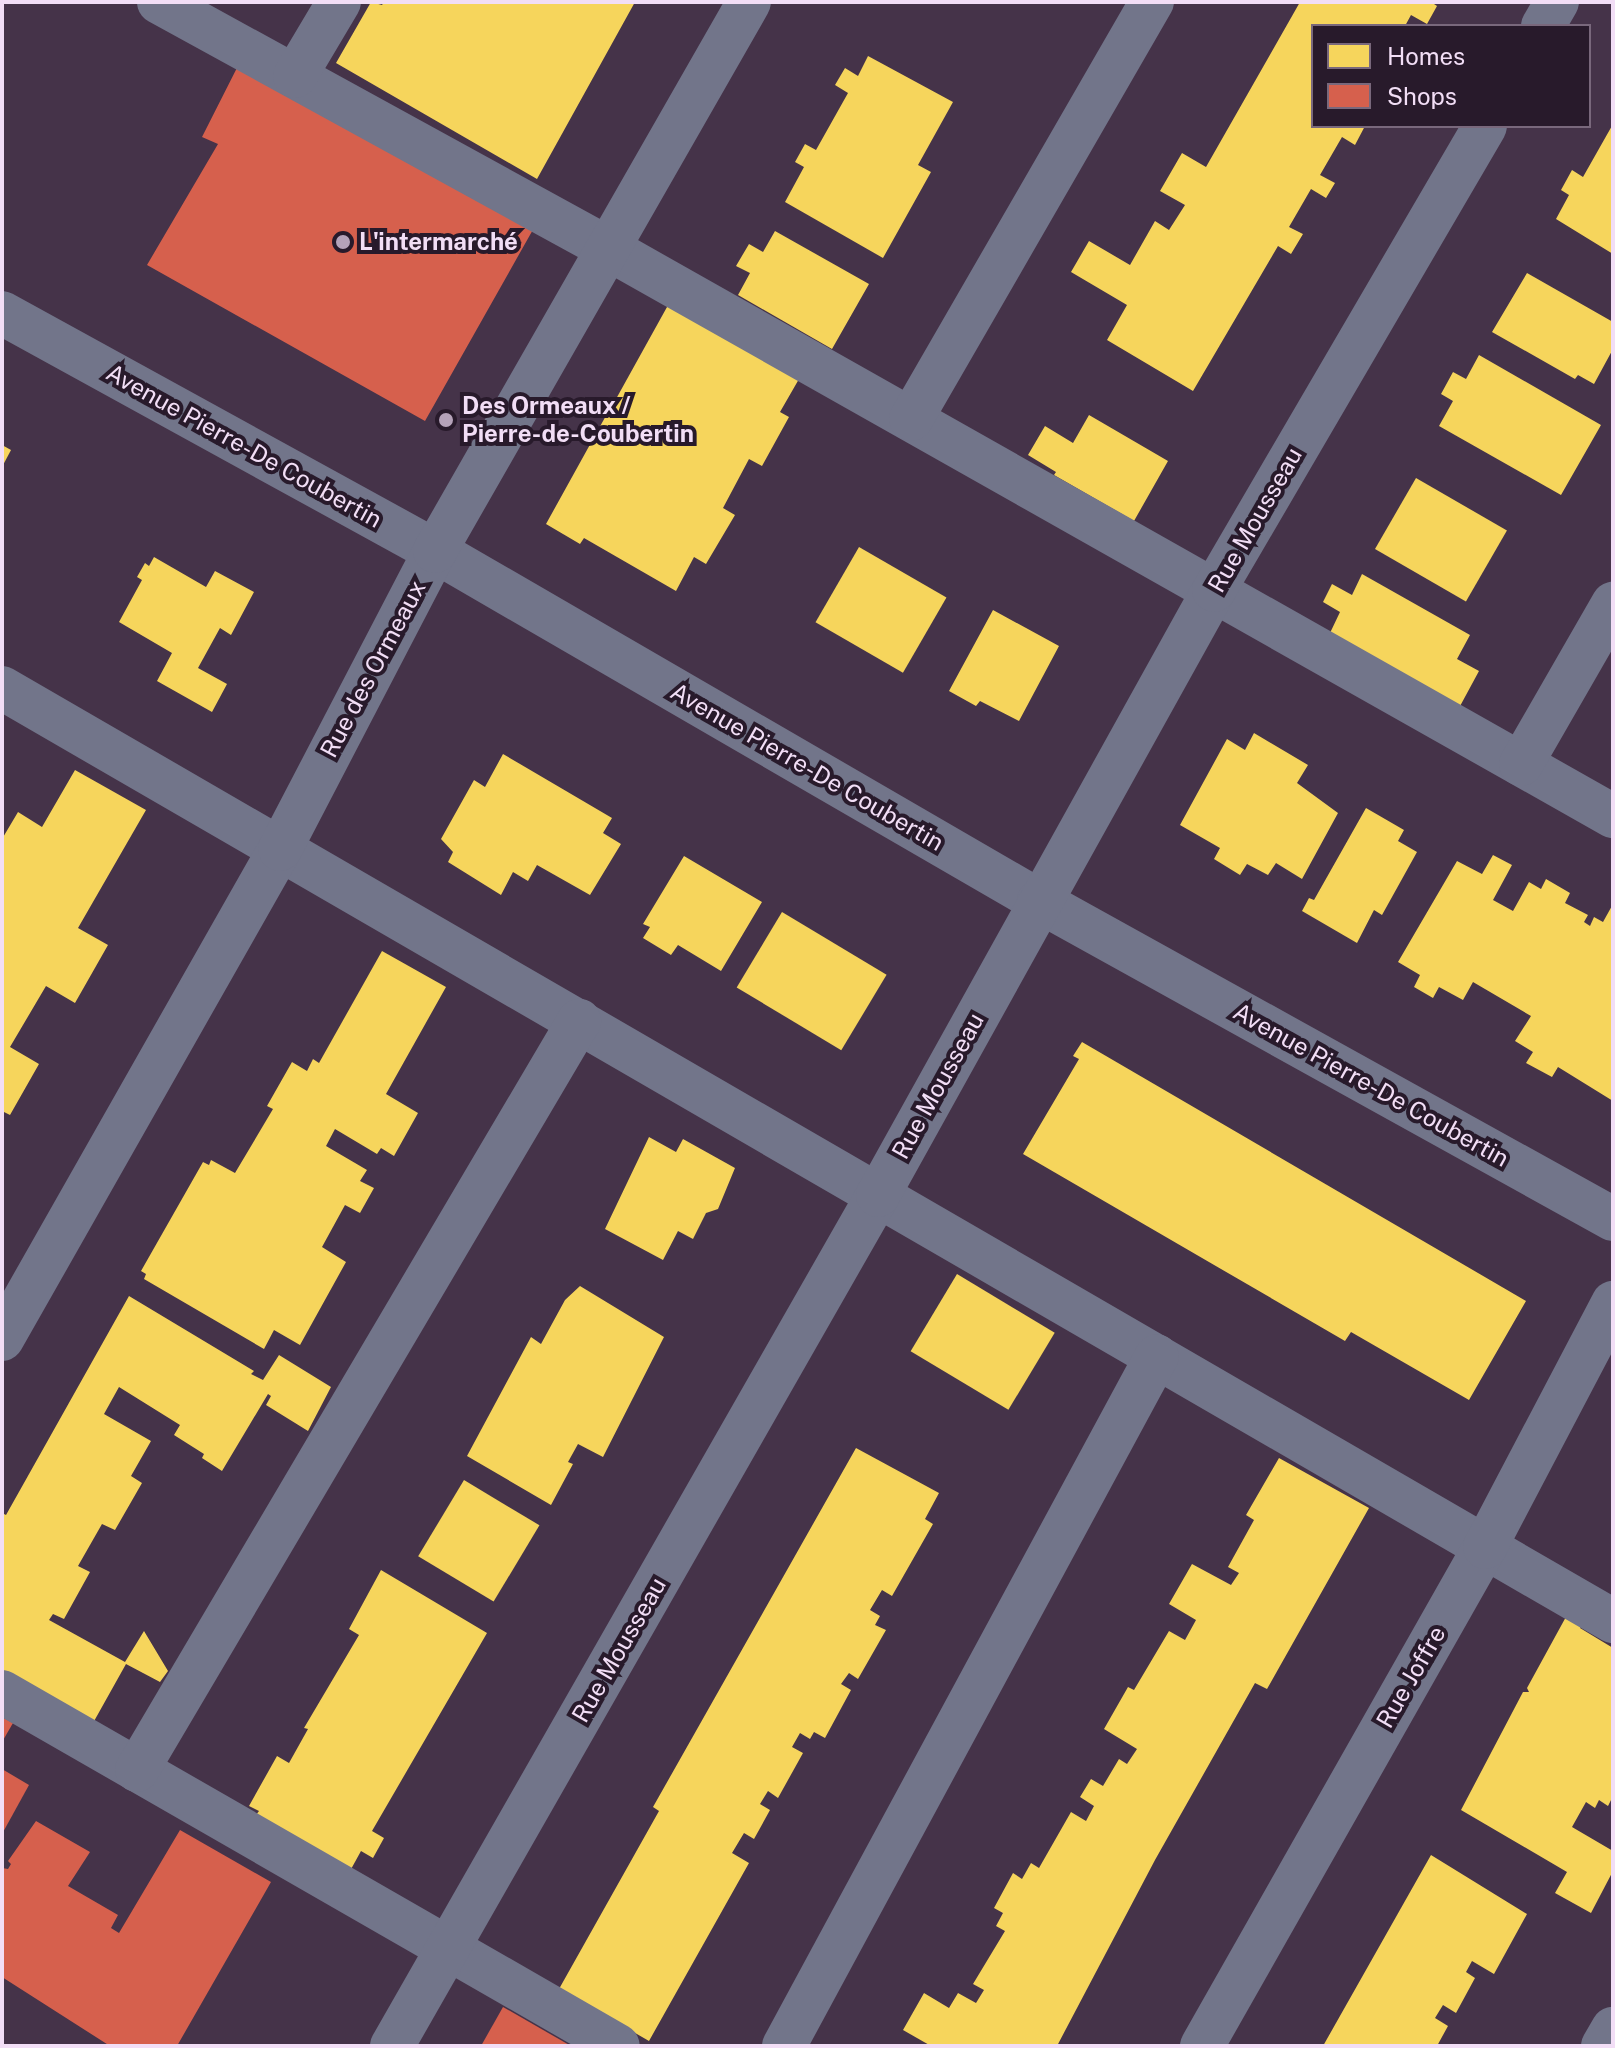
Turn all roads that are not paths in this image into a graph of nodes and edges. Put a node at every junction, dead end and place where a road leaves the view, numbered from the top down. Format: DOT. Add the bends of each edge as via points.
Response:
graph roads {
  1 [pos="159,2"];
  2 [pos="339,2"];
  3 [pos="749,2"];
  4 [pos="1152,2"];
  5 [pos="1557,2"];
  6 [pos="1544,24"];
  7 [pos="295,76"];
  8 [pos="1484,128"];
  9 [pos="609,249"];
  10 [pos="2,313"];
  11 [pos="911,419"];
  12 [pos="435,551"];
  13 [pos="1214,590"];
  14 [pos="1613,604"];
  15 [pos="2,688"];
  16 [pos="1521,764"];
  17 [pos="1613,816"];
  18 [pos="280,849"];
  19 [pos="1039,901"];
  20 [pos="579,1021"];
  21 [pos="878,1195"];
  22 [pos="1613,1219"];
  23 [pos="1613,1303"];
  24 [pos="2,1339"];
  25 [pos="1157,1356"];
  26 [pos="1485,1547"];
  27 [pos="1613,1621"];
  28 [pos="2,1692"];
  29 [pos="137,1770"];
  30 [pos="448,1949"];
  31 [pos="1613,2029"];
  32 [pos="392,2046"];
  33 [pos="618,2046"];
  34 [pos="784,2046"];
  35 [pos="1202,2046"];
  36 [pos="1603,2046"];
  1 -- 7 [label="street"];
  2 -- 7 [label="street"];
  3 -- 9 [label="street, Rue des Ormeaux"];
  4 -- 11 [label="street"];
  5 -- 6 [label="street"];
  7 -- 9 [label="street"];
  8 -- 13 [label="street, Rue Mousseau"];
  9 -- 11 [label="street"];
  9 -- 12 [label="street, Rue des Ormeaux"];
  10 -- 12 [label="street, Avenue Pierre-De Coubertin"];
  11 -- 13 [label="street"];
  12 -- 18 [label="street, Rue des Ormeaux"];
  12 -- 19 [label="street, Avenue Pierre-De Coubertin"];
  13 -- 16 [label="street"];
  13 -- 19 [label="street, Rue Mousseau"];
  14 -- 16 [label="street"];
  15 -- 18 [label="street"];
  16 -- 17 [label="street"];
  18 -- 20 [label="street"];
  18 -- 24 [label="street, Rue des Ormeaux"];
  19 -- 21 [label="street, Rue Mousseau"];
  19 -- 22 [label="street, Avenue Pierre-De Coubertin"];
  20 -- 21 [label="street"];
  20 -- 29 [label="street"];
  21 -- 25 [label="street"];
  21 -- 30 [label="street, Rue Mousseau"];
  23 -- 26 [label="street, Rue Joffre"];
  25 -- 26 [label="street"];
  25 -- 34 [label="street"];
  26 -- 27 [label="street"];
  26 -- 35 [label="street, Rue Joffre"];
  28 -- 29 [label="street"];
  29 -- 30 [label="street"];
  30 -- 32 [label="street, Rue Mousseau"];
  30 -- 33 [label="street"];
  31 -- 36 [label="street"];
}
